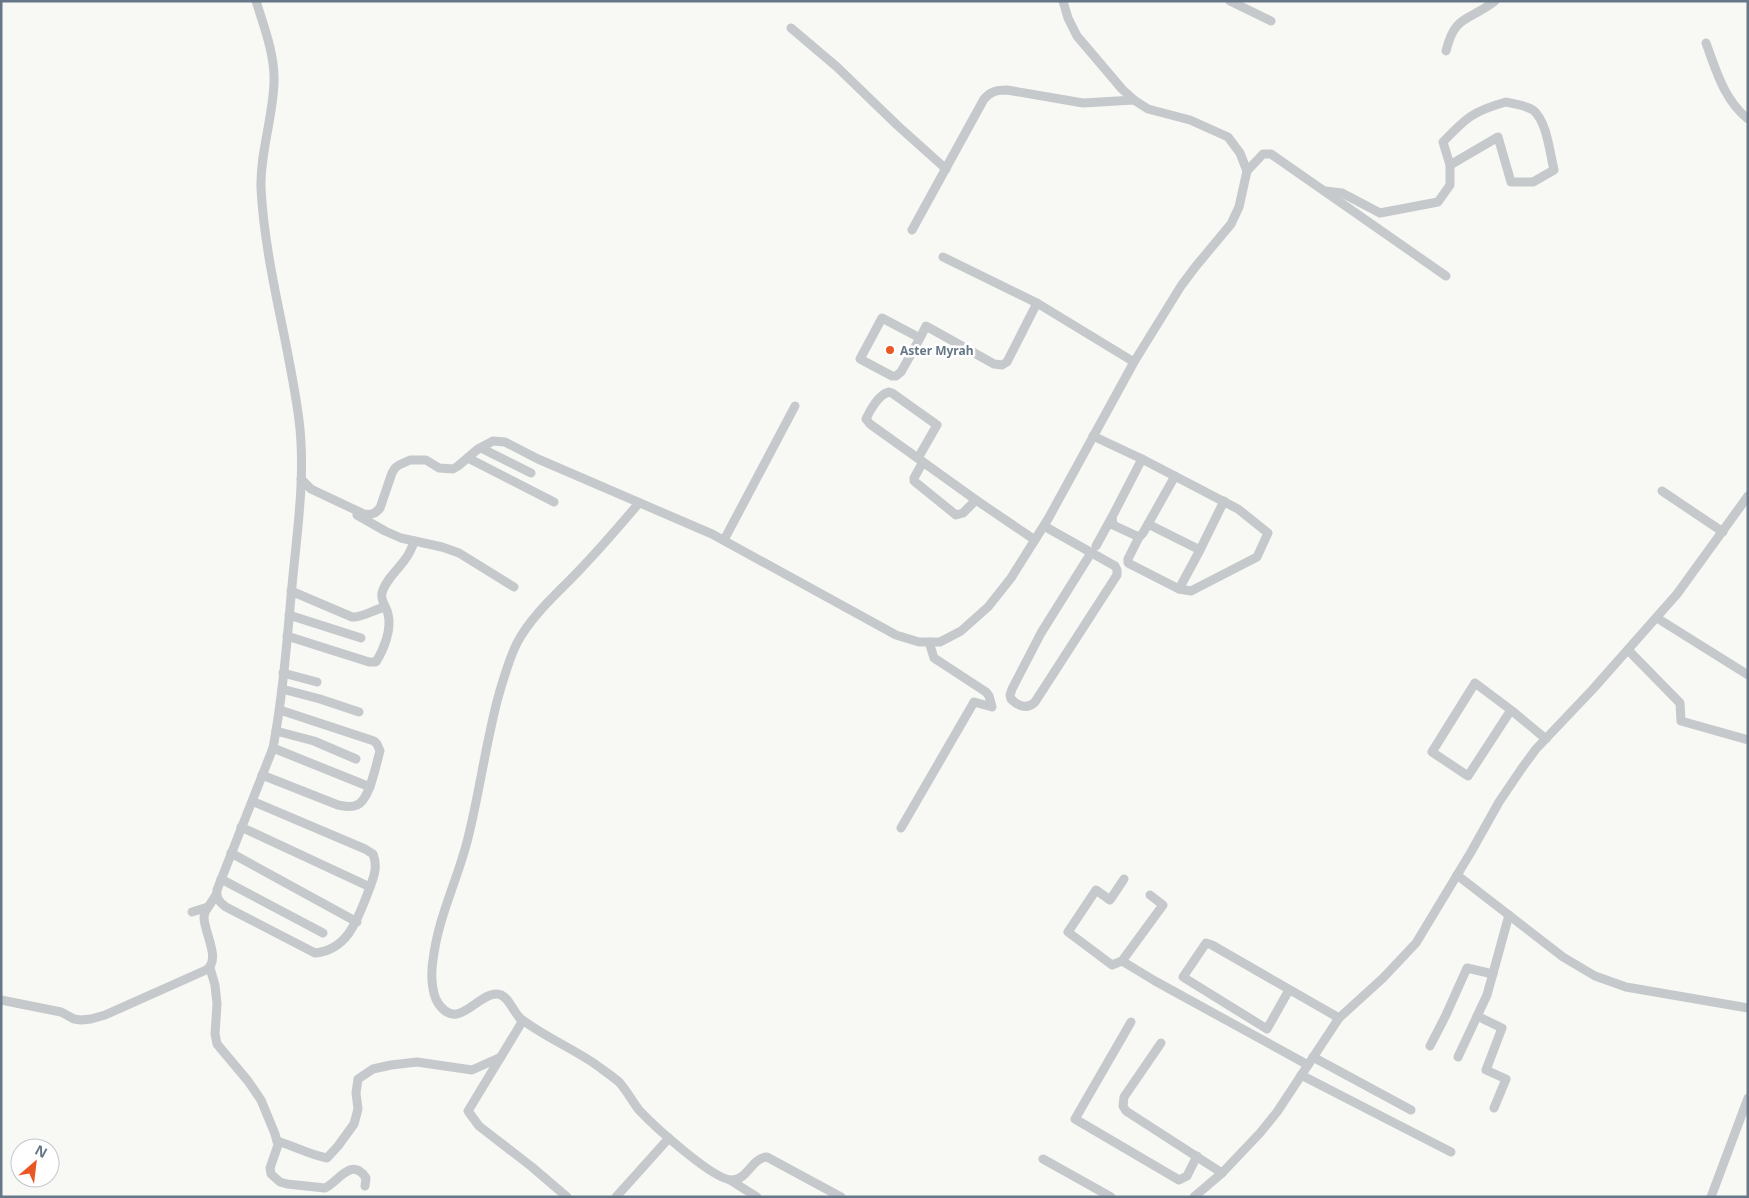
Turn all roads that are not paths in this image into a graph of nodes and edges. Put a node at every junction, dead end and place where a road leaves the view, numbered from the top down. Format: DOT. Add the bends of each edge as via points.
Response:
graph roads {
  1 [pos="256,1"];
  2 [pos="1063,1"];
  3 [pos="1230,1"];
  4 [pos="1495,1"];
  5 [pos="1271,21"];
  6 [pos="792,28"];
  7 [pos="1706,43"];
  8 [pos="1446,51"];
  9 [pos="1134,100"];
  10 [pos="1748,119"];
  11 [pos="1450,165"];
  12 [pos="946,168"];
  13 [pos="1247,171"];
  14 [pos="1322,191"];
  15 [pos="912,230"];
  16 [pos="943,257"];
  17 [pos="1446,276"];
  18 [pos="1037,303"];
  19 [pos="920,338"];
  20 [pos="1134,362"];
  21 [pos="795,406"];
  22 [pos="1093,436"];
  23 [pos="481,448"];
  24 [pos="468,458"];
  25 [pos="1142,459"];
  26 [pos="921,460"];
  27 [pos="531,473"];
  28 [pos="1175,476"];
  29 [pos="300,484"];
  30 [pos="1662,491"];
  31 [pos="1748,496"];
  32 [pos="976,500"];
  33 [pos="1224,501"];
  34 [pos="554,502"];
  35 [pos="639,503"];
  36 [pos="377,512"];
  37 [pos="1112,517"];
  38 [pos="1148,524"];
  39 [pos="373,525"];
  40 [pos="1044,526"];
  41 [pos="1723,532"];
  42 [pos="1139,537"];
  43 [pos="724,540"];
  44 [pos="1035,540"];
  45 [pos="415,541"];
  46 [pos="1094,549"];
  47 [pos="1200,550"];
  48 [pos="514,587"];
  49 [pos="1179,589"];
  50 [pos="291,591"];
  51 [pos="385,606"];
  52 [pos="289,615"];
  53 [pos="1657,618"];
  54 [pos="287,636"];
  55 [pos="361,638"];
  56 [pos="929,642"];
  57 [pos="1628,650"];
  58 [pos="283,673"];
  59 [pos="1748,675"];
  60 [pos="317,682"];
  61 [pos="282,689"];
  62 [pos="280,710"];
  63 [pos="1511,710"];
  64 [pos="359,712"];
  65 [pos="276,731"];
  66 [pos="1546,739"];
  67 [pos="1748,740"];
  68 [pos="273,748"];
  69 [pos="356,759"];
  70 [pos="262,776"];
  71 [pos="370,787"];
  72 [pos="252,800"];
  73 [pos="242,827"];
  74 [pos="901,828"];
  75 [pos="231,853"];
  76 [pos="1457,875"];
  77 [pos="221,878"];
  78 [pos="1124,879"];
  79 [pos="370,887"];
  80 [pos="216,895"];
  81 [pos="1150,896"];
  82 [pos="208,907"];
  83 [pos="192,912"];
  84 [pos="1509,915"];
  85 [pos="356,922"];
  86 [pos="324,933"];
  87 [pos="1122,961"];
  88 [pos="210,968"];
  89 [pos="1493,974"];
  90 [pos="1289,990"];
  91 [pos="1,1000"];
  92 [pos="1748,1008"];
  93 [pos="1477,1016"];
  94 [pos="519,1017"];
  95 [pos="1339,1018"];
  96 [pos="1131,1022"];
  97 [pos="1161,1043"];
  98 [pos="1430,1046"];
  99 [pos="501,1056"];
  100 [pos="1458,1057"];
  101 [pos="1310,1061"];
  102 [pos="1301,1075"];
  103 [pos="1748,1098"];
  104 [pos="1494,1108"];
  105 [pos="1411,1110"];
  106 [pos="669,1138"];
  107 [pos="277,1141"];
  108 [pos="1451,1152"];
  109 [pos="1197,1156"];
  110 [pos="1043,1158"];
  111 [pos="1222,1172"];
  112 [pos="730,1180"];
  113 [pos="365,1186"];
  114 [pos="831,1194"];
  115 [pos="753,1196"];
  116 [pos="566,1197"];
  117 [pos="616,1197"];
  118 [pos="841,1197"];
  119 [pos="1111,1197"];
  120 [pos="1194,1197"];
  121 [pos="1711,1197"];
  1 -- 29 [label="street" via="268,39 274,81 261,186 264,227 299,418"];
  2 -- 9 [label="street" via="1077,36"];
  3 -- 5 [label="street"];
  4 -- 8 [label="street" via="1455,26"];
  6 -- 12 [label="street" via="838,67 896,126"];
  7 -- 10 [label="street" via="1726,94"];
  9 -- 12 [label="street" via="1084,103 995,90 984,99"];
  9 -- 13 [label="street" via="1148,109 1190,120 1228,137 1240,153"];
  11 -- 11 [label="street" via="1443,142 1465,119 1484,108 1506,102 1533,110 1540,119 1554,170 1533,182 1510,182 1498,137"];
  11 -- 14 [label="street" via="1450,185 1438,202 1380,213 1342,193"];
  12 -- 15 [label="street"];
  13 -- 14 [label="street" via="1266,153"];
  13 -- 20 [label="street" via="1240,207 1231,224 1181,286"];
  14 -- 17 [label="street"];
  16 -- 18 [label="street"];
  18 -- 19 [label="street" via="1007,362 1002,365 994,364 926,326"];
  18 -- 20 [label="street"];
  19 -- 19 [label="street" via="882,318 860,359 896,376"];
  20 -- 22 [label="street"];
  21 -- 43 [label="street"];
  22 -- 25 [label="street"];
  22 -- 40 [label="street"];
  23 -- 24 [label="street"];
  23 -- 27 [label="street"];
  23 -- 35 [label="street" via="492,441 505,442"];
  24 -- 34 [label="street"];
  24 -- 36 [label="street" via="446,470 426,460 410,460 399,465 392,473"];
  25 -- 28 [label="street"];
  25 -- 37 [label="street"];
  26 -- 26 [label="street" via="866,420 883,393 892,393 937,425"];
  26 -- 32 [label="street"];
  26 -- 32 [label="street" via="914,481 956,515 963,513"];
  28 -- 33 [label="street"];
  28 -- 38 [label="street"];
  29 -- 36 [label="street" via="364,514"];
  29 -- 39 [label="street"];
  29 -- 50 [label="street"];
  30 -- 41 [label="street"];
  31 -- 41 [label="street"];
  32 -- 44 [label="street"];
  33 -- 47 [label="street"];
  33 -- 49 [label="street" via="1268,533 1257,557 1191,591"];
  35 -- 43 [label="street"];
  35 -- 94 [label="street" via="536,613 516,644 489,732 468,836 436,938 432,976 436,998 444,1010 456,1014 464,1012 497,994 505,998"];
  36 -- 39 [label="street"];
  37 -- 42 [label="street" via="1113,525"];
  37 -- 46 [label="street"];
  38 -- 42 [label="street"];
  38 -- 47 [label="street"];
  39 -- 45 [label="street"];
  40 -- 44 [label="street"];
  40 -- 46 [label="street"];
  41 -- 53 [label="street"];
  42 -- 49 [label="street" via="1128,563"];
  43 -- 56 [label="street" via="896,635"];
  44 -- 56 [label="street" via="988,607 961,631 940,642"];
  45 -- 48 [label="street" via="458,553"];
  45 -- 51 [label="street" via="382,593"];
  46 -- 46 [label="street" via="1041,633 1012,689 1011,699 1025,708 1035,702 1115,579 1115,566"];
  47 -- 49 [label="street"];
  50 -- 51 [label="street" via="357,618"];
  50 -- 52 [label="street"];
  51 -- 54 [label="street" via="389,630 382,652 373,663"];
  52 -- 54 [label="street"];
  52 -- 55 [label="street"];
  53 -- 57 [label="street"];
  53 -- 59 [label="street"];
  54 -- 58 [label="street"];
  56 -- 74 [label="street" via="934,658 986,692 992,707 974,702"];
  57 -- 66 [label="street"];
  57 -- 67 [label="street" via="1680,703 1681,721"];
  58 -- 60 [label="street"];
  58 -- 61 [label="street"];
  61 -- 62 [label="street"];
  61 -- 64 [label="street"];
  62 -- 65 [label="street"];
  62 -- 71 [label="street" via="374,741 380,751"];
  63 -- 63 [label="street" via="1475,683 1432,752 1468,776"];
  63 -- 66 [label="street"];
  65 -- 68 [label="street"];
  65 -- 69 [label="street" via="314,741"];
  66 -- 76 [label="street" via="1512,780"];
  68 -- 70 [label="street"];
  68 -- 71 [label="street"];
  70 -- 71 [label="street" via="348,807 364,800"];
  70 -- 72 [label="street"];
  72 -- 73 [label="street"];
  72 -- 79 [label="street" via="373,854 376,868"];
  73 -- 75 [label="street"];
  73 -- 79 [label="street"];
  75 -- 77 [label="street"];
  75 -- 85 [label="street"];
  76 -- 84 [label="street"];
  76 -- 95 [label="street" via="1409,952"];
  77 -- 80 [label="street"];
  77 -- 86 [label="street"];
  78 -- 87 [label="street" via="1110,900 1096,890 1068,932 1112,965"];
  79 -- 85 [label="street"];
  80 -- 82 [label="street"];
  80 -- 85 [label="street" via="226,907 315,953 332,949"];
  81 -- 87 [label="street" via="1163,904"];
  82 -- 83 [label="street"];
  82 -- 88 [label="street" via="204,921 213,957"];
  84 -- 89 [label="street"];
  84 -- 92 [label="street" via="1581,968 1612,983"];
  87 -- 101 [label="street" via="1163,986"];
  88 -- 91 [label="street" via="91,1019 74,1019 60,1012"];
  88 -- 107 [label="street" via="217,1004 217,1044 261,1100"];
  89 -- 93 [label="street"];
  89 -- 98 [label="street" via="1467,968"];
  90 -- 90 [label="street" via="1206,943 1183,978 1267,1029"];
  90 -- 95 [label="street"];
  93 -- 100 [label="street"];
  93 -- 104 [label="street" via="1502,1028 1486,1070 1506,1079"];
  94 -- 99 [label="street" via="522,1022"];
  94 -- 106 [label="street" via="618,1081 639,1109"];
  95 -- 101 [label="street"];
  96 -- 109 [label="street" via="1075,1119 1179,1180 1187,1176"];
  97 -- 109 [label="street" via="1124,1097 1123,1106"];
  99 -- 107 [label="street" via="472,1070 417,1062 373,1069 358,1079 358,1109 354,1124 327,1158"];
  99 -- 116 [label="street" via="468,1111 480,1126"];
  101 -- 102 [label="street"];
  101 -- 105 [label="street"];
  102 -- 108 [label="street"];
  102 -- 111 [label="street" via="1260,1134"];
  103 -- 121 [label="street"];
  106 -- 112 [label="street" via="715,1174"];
  106 -- 117 [label="street"];
  107 -- 113 [label="street" via="270,1168 271,1174 280,1182 325,1188 345,1172 355,1169 364,1174"];
  109 -- 111 [label="street"];
  110 -- 119 [label="street"];
  111 -- 120 [label="street"];
  112 -- 114 [label="street" via="741,1178 755,1161 767,1157"];
  112 -- 115 [label="street"];
  114 -- 118 [label="street"];
}
